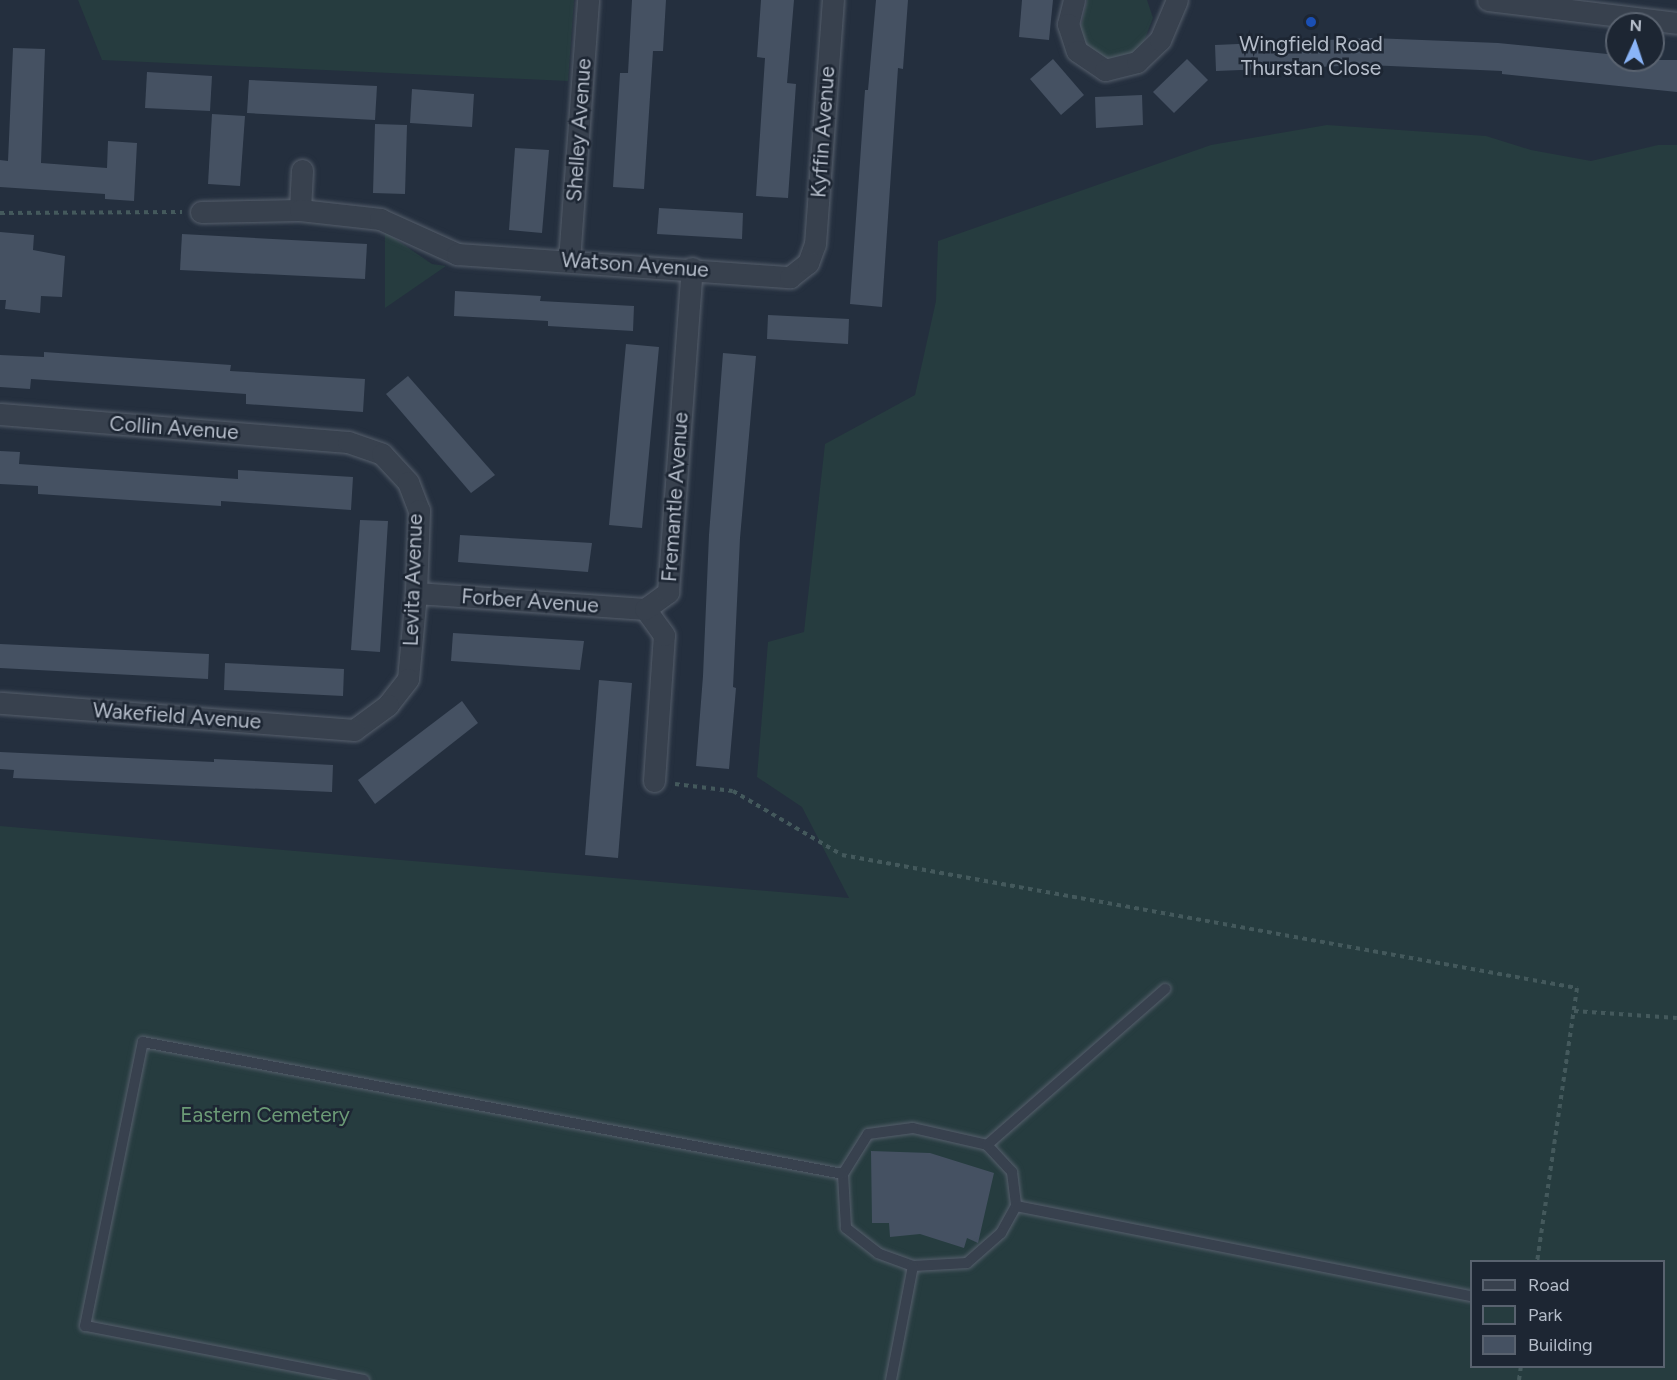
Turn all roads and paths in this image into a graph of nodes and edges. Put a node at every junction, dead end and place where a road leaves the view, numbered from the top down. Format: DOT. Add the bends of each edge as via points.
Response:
graph roads {
  1 [pos="588,0"];
  2 [pos="833,0"];
  3 [pos="1074,0"];
  4 [pos="1177,0"];
  5 [pos="1488,0"];
  6 [pos="1677,23"];
  7 [pos="302,170"];
  8 [pos="300,210"];
  9 [pos="201,212"];
  10 [pos="0,213"];
  11 [pos="569,260"];
  12 [pos="808,263"];
  13 [pos="692,268"];
  14 [pos="0,414"];
  15 [pos="348,442"];
  16 [pos="416,593"];
  17 [pos="645,609"];
  18 [pos="0,703"];
  19 [pos="354,730"];
  20 [pos="654,781"];
  21 [pos="1165,989"];
  22 [pos="1574,1011"];
  23 [pos="1677,1018"];
  24 [pos="987,1145"];
  25 [pos="843,1174"];
  26 [pos="1016,1206"];
  27 [pos="1537,1260"];
  28 [pos="914,1266"];
  29 [pos="1470,1296"];
  30 [pos="364,1380"];
  31 [pos="891,1380"];
  1 -- 11 [label="street, Shelley Avenue"];
  2 -- 12 [label="street, Kyffin Avenue" via="815,244"];
  3 -- 4 [label="street" via="1068,24 1077,51 1104,70 1137,62 1160,40"];
  5 -- 6 [label="street"];
  7 -- 8 [label="street"];
  8 -- 9 [label="street"];
  8 -- 11 [label="street, Watson Avenue" via="380,219 458,254"];
  9 -- 10 [label="path"];
  11 -- 13 [label="street, Watson Avenue"];
  12 -- 13 [label="street, Watson Avenue" via="790,277"];
  13 -- 17 [label="street, Fremantle Avenue" via="668,592"];
  14 -- 15 [label="street, Collin Avenue"];
  15 -- 16 [label="street, Levita Avenue" via="382,454 408,482 419,510"];
  16 -- 17 [label="street, Forber Avenue"];
  16 -- 19 [label="street, Levita Avenue" via="408,679 388,705"];
  17 -- 20 [label="street, Fremantle Avenue" via="664,635"];
  18 -- 19 [label="street, Wakefield Avenue"];
  20 -- 22 [label="path" via="733,791 842,855 1577,988"];
  21 -- 24 [label="lane"];
  22 -- 23 [label="path"];
  22 -- 27 [label="path"];
  24 -- 25 [label="lane" via="913,1128 868,1134"];
  24 -- 26 [label="lane" via="1012,1173"];
  25 -- 28 [label="lane" via="846,1228 878,1253"];
  25 -- 30 [label="lane" via="143,1042 84,1326"];
  26 -- 28 [label="lane" via="1001,1233 968,1263"];
  26 -- 29 [label="lane"];
  28 -- 31 [label="lane"];
}
